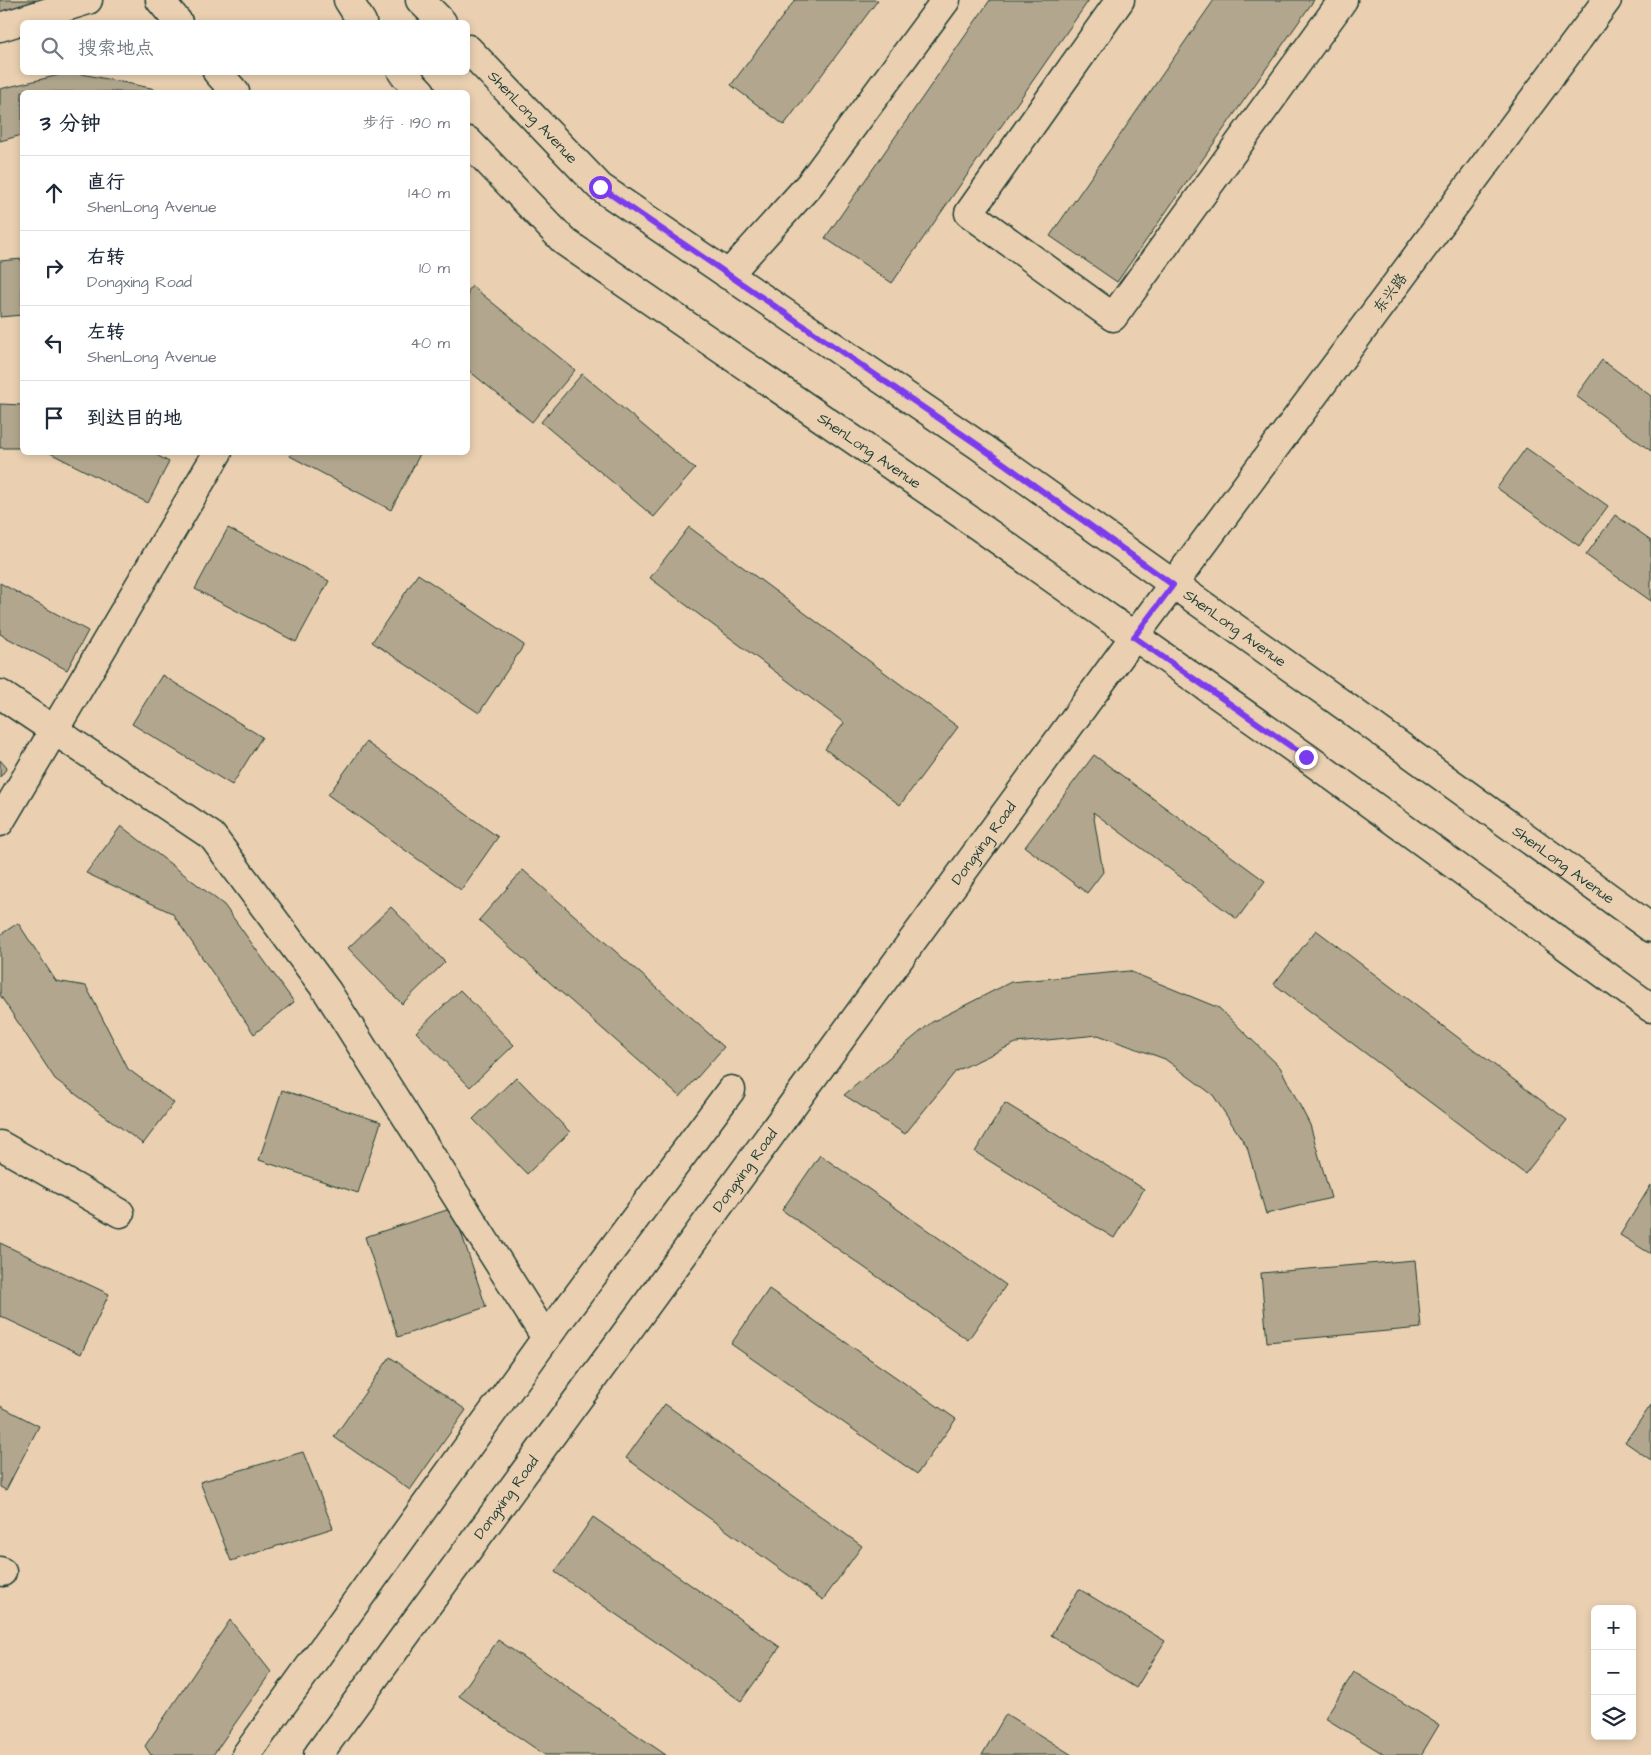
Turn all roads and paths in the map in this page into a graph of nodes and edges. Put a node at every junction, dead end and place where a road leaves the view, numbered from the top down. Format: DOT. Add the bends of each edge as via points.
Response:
graph roads {
  1 [pos="88,0"];
  2 [pos="160,0"];
  3 [pos="348,0"];
  4 [pos="420,0"];
  5 [pos="946,0"];
  6 [pos="1120,0"];
  7 [pos="1343,0"];
  8 [pos="1607,0"];
  9 [pos="23,20"];
  10 [pos="176,20"];
  11 [pos="361,20"];
  12 [pos="440,20"];
  13 [pos="20,21"];
  14 [pos="0,27"];
  15 [pos="470,51"];
  16 [pos="220,75"];
  17 [pos="234,90"];
  18 [pos="470,142"];
  19 [pos="728,275"];
  20 [pos="216,455"];
  21 [pos="1173,585"];
  22 [pos="1134,637"];
  23 [pos="0,694"];
  24 [pos="55,730"];
  25 [pos="6,812"];
  26 [pos="1651,928"];
  27 [pos="1651,1008"];
  28 [pos="731,1090"];
  29 [pos="0,1145"];
  30 [pos="120,1213"];
  31 [pos="546,1338"];
  32 [pos="246,1755"];
  33 [pos="318,1755"];
  1 -- 9 [label="main road"];
  2 -- 10 [label="main road"];
  3 -- 11 [label="main road"];
  4 -- 12 [label="main road"];
  5 -- 19 [label="main road" via="810,184"];
  6 -- 7 [label="main road" via="969,213 1113,317"];
  8 -- 21 [label="main road, 东兴路"];
  13 -- 14 [label="main road"];
  15 -- 19 [label="main road, ShenLong Avenue" via="600,187"];
  16 -- 17 [label="main road"];
  18 -- 22 [label="main road, ShenLong Avenue" via="565,242 940,499"];
  19 -- 21 [label="main road, ShenLong Avenue" via="978,445"];
  20 -- 24 [label="main road"];
  21 -- 22 [label="main road, Dongxing Road"];
  21 -- 26 [label="main road, ShenLong Avenue"];
  22 -- 27 [label="main road, ShenLong Avenue" via="1306,757"];
  22 -- 33 [label="main road, Dongxing Road"];
  23 -- 24 [label="main road"];
  24 -- 25 [label="main road"];
  24 -- 31 [label="main road" via="212,836 327,991"];
  28 -- 31 [label="main road"];
  29 -- 30 [label="main road"];
  31 -- 32 [label="main road"];
}
